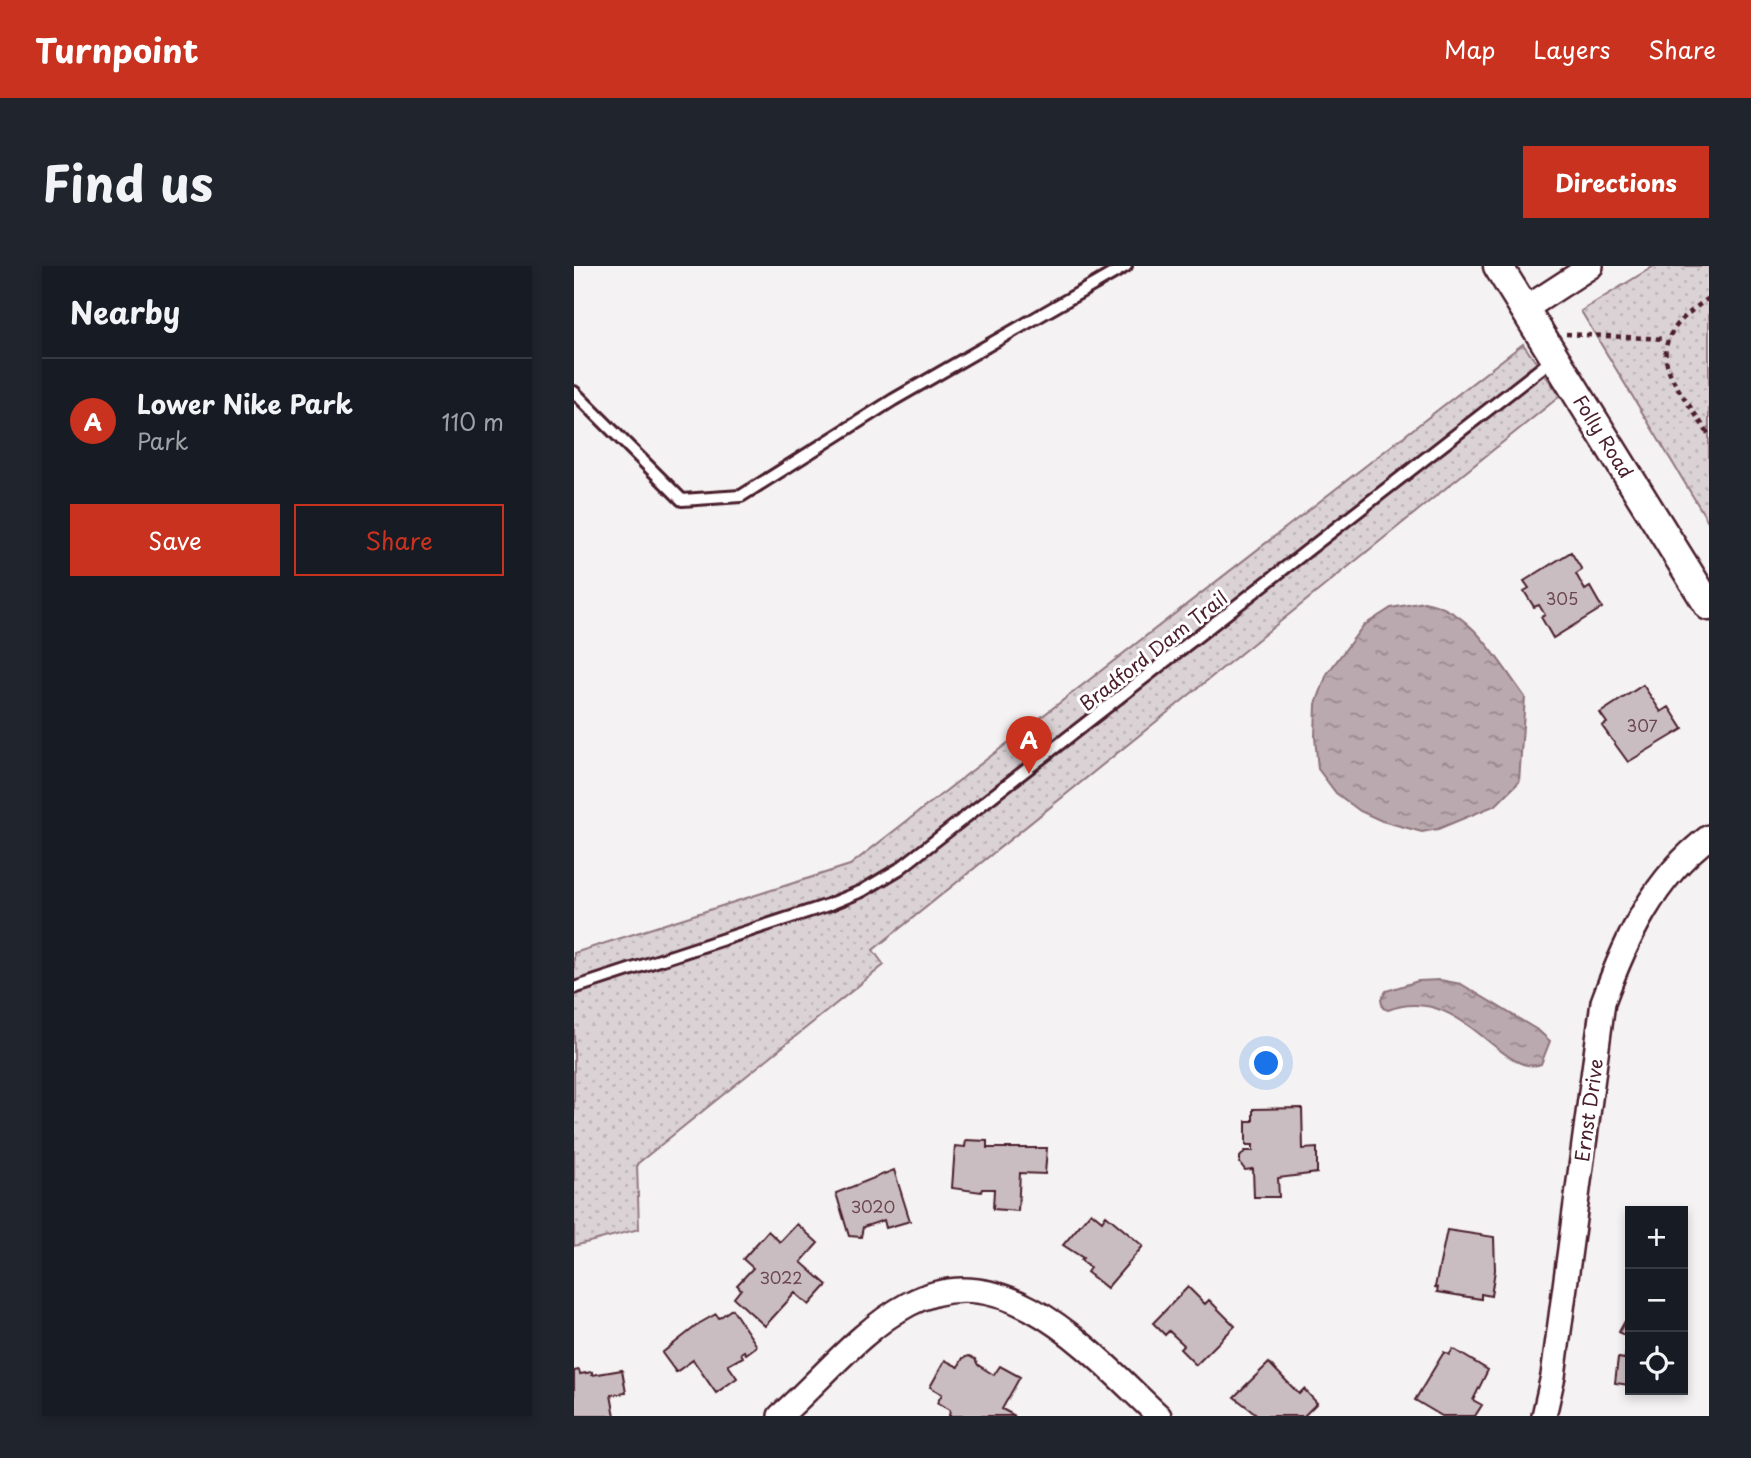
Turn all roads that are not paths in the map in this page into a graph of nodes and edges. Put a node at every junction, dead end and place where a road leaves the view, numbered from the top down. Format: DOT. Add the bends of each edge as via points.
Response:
graph roads {
  1 [pos="1126,266"];
  2 [pos="1498,266"];
  3 [pos="1591,266"];
  4 [pos="1525,309"];
  5 [pos="1550,350"];
  6 [pos="574,392"];
  7 [pos="1709,606"];
  8 [pos="1709,837"];
  9 [pos="574,988"];
  10 [pos="780,1416"];
  11 [pos="1159,1416"];
  12 [pos="1544,1416"];
  1 -- 6 [label="lane" via="893,400 741,496 682,500"];
  2 -- 4 [label="street, Folly Road"];
  3 -- 4 [label="street"];
  4 -- 5 [label="street, Folly Road"];
  5 -- 7 [label="street, Folly Road"];
  5 -- 9 [label="lane, Bradford Dam Trail" via="899,869 828,905"];
  8 -- 12 [label="street, Ernst Drive" via="1646,905 1622,948 1604,1002"];
  10 -- 11 [label="street" via="868,1334 909,1304 943,1293 977,1292 1041,1313 1073,1336"];
}
